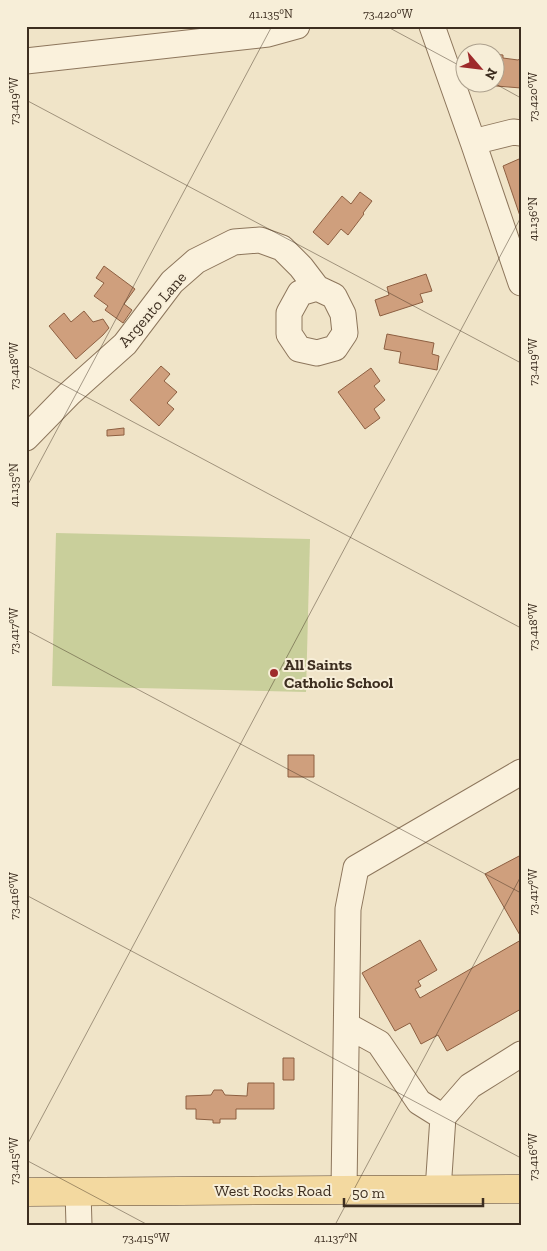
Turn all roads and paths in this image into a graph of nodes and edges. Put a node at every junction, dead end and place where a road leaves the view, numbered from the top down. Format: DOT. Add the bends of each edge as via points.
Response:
graph roads {
  1 [pos="297,26"];
  2 [pos="432,26"];
  3 [pos="26,62"];
  4 [pos="521,132"];
  5 [pos="473,142"];
  6 [pos="521,283"];
  7 [pos="316,288"];
  8 [pos="26,438"];
  9 [pos="521,772"];
  10 [pos="348,1026"];
  11 [pos="521,1054"];
  12 [pos="443,1117"];
  13 [pos="521,1189"];
  14 [pos="344,1190"];
  15 [pos="438,1190"];
  16 [pos="26,1192"];
  17 [pos="78,1192"];
  18 [pos="79,1225"];
  1 -- 3 [label="street" via="268,34"];
  2 -- 5 [label="street"];
  4 -- 5 [label="street"];
  5 -- 6 [label="street"];
  7 -- 8 [label="street, Argento Lane" via="282,248 260,240 234,242 196,261 172,282 125,344"];
  9 -- 10 [label="street" via="356,868 348,909"];
  10 -- 12 [label="street" via="379,1043 419,1102"];
  10 -- 14 [label="street"];
  11 -- 12 [label="street" via="470,1086"];
  12 -- 15 [label="street"];
  13 -- 15 [label="main road, West Rocks Road"];
  14 -- 15 [label="main road, West Rocks Road"];
  14 -- 17 [label="main road, West Rocks Road"];
  16 -- 17 [label="main road, West Rocks Road"];
  17 -- 18 [label="street"];
}
